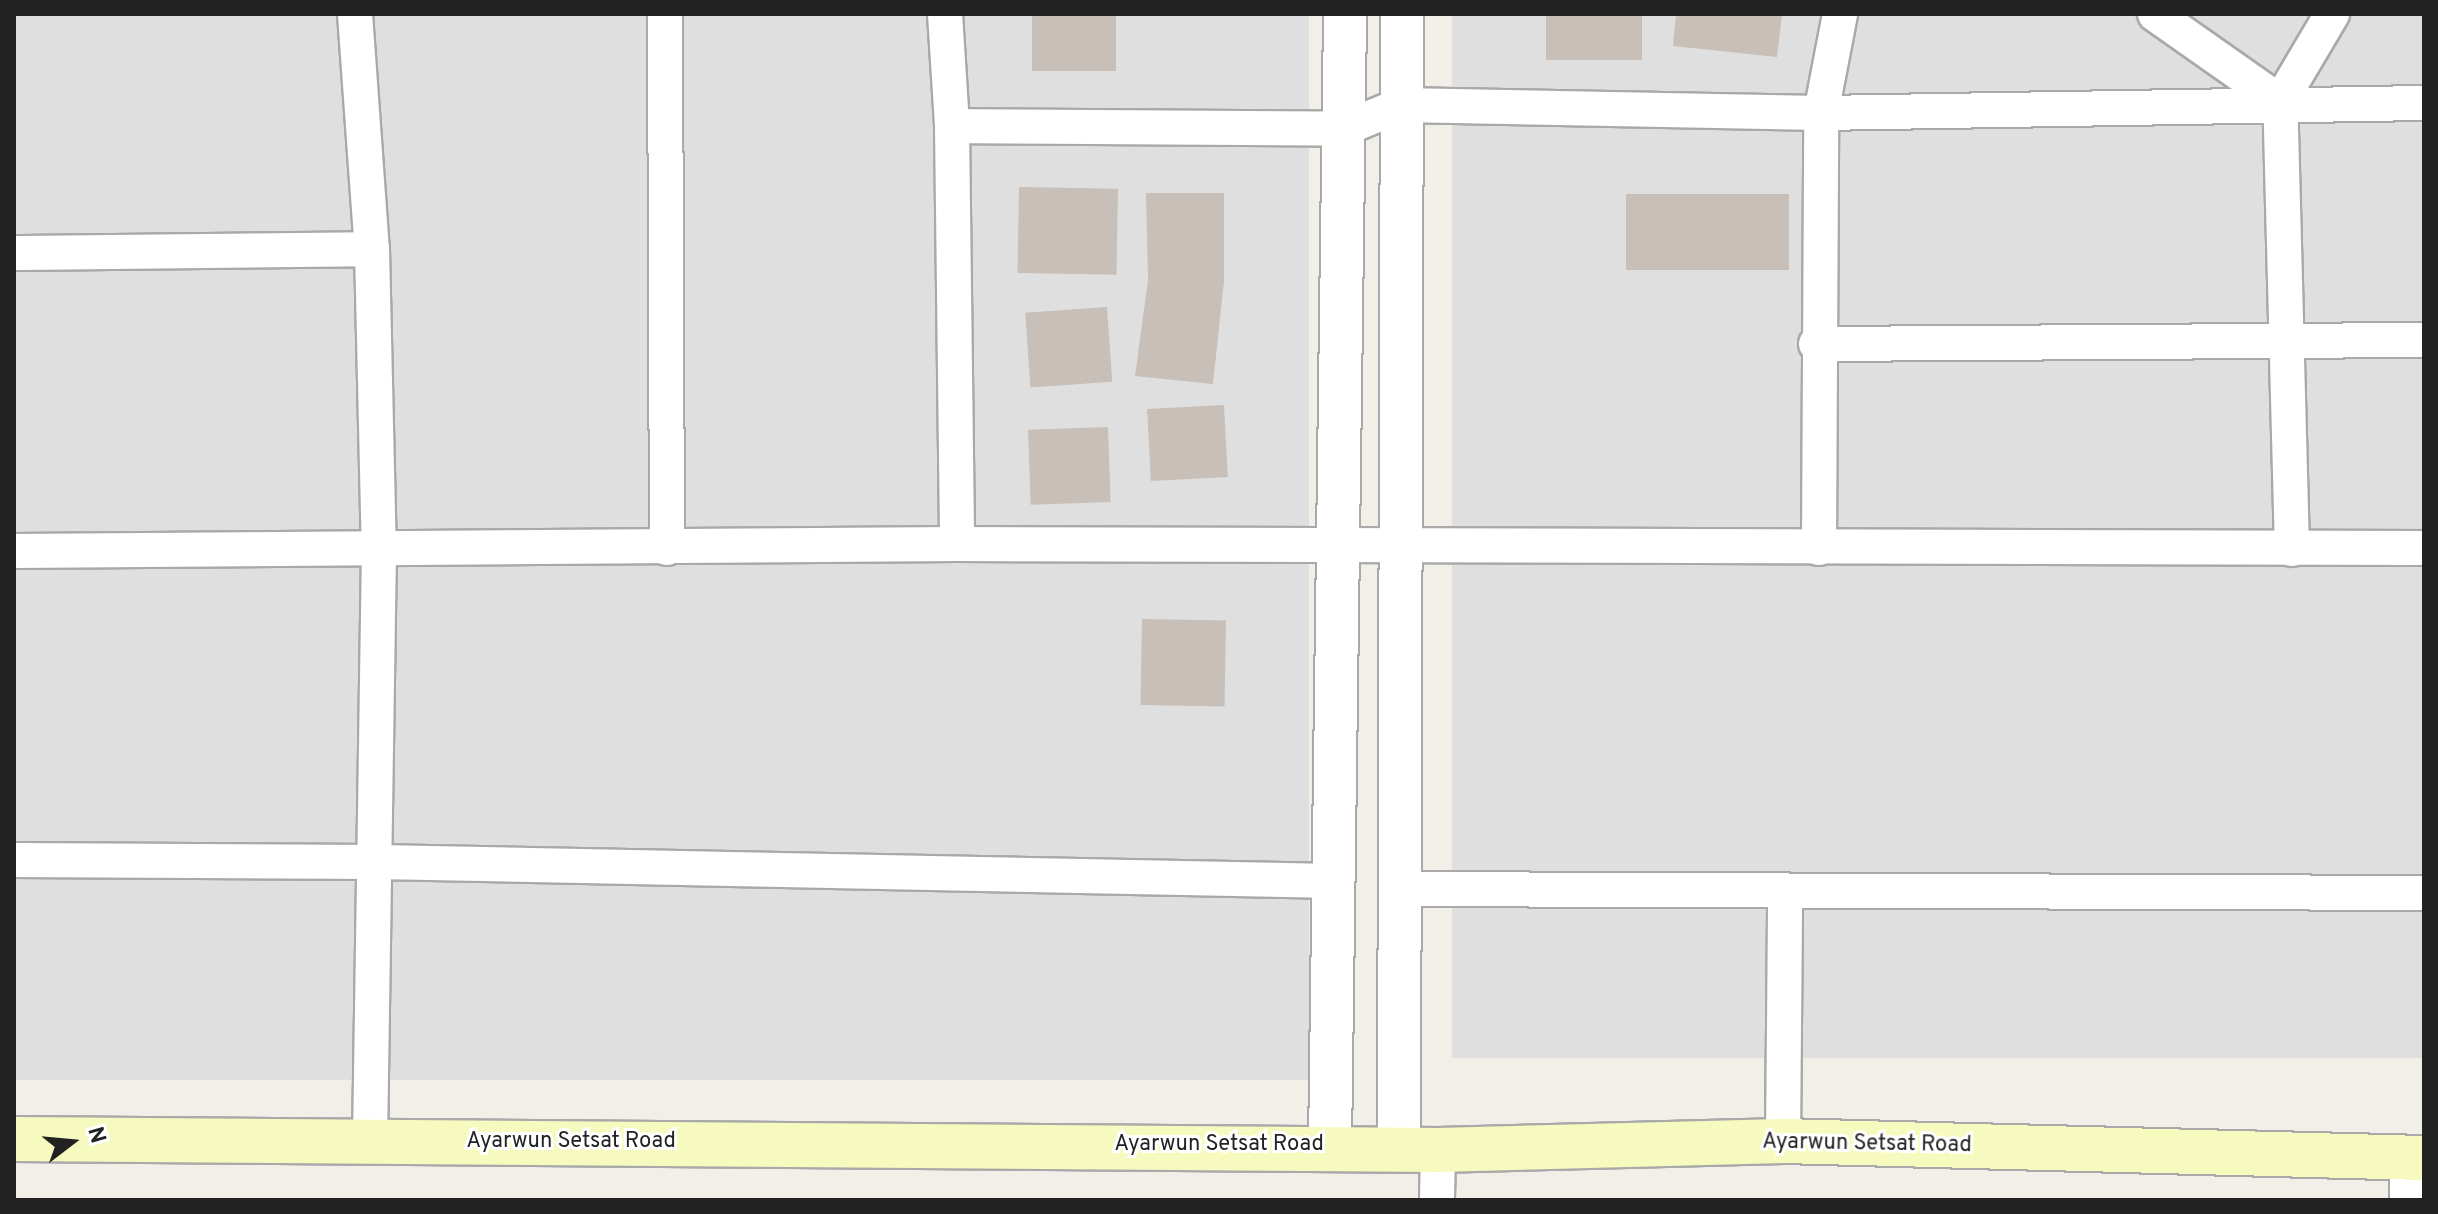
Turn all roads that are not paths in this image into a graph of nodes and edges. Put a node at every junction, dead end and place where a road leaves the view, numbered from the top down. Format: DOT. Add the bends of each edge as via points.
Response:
graph roads {
  1 [pos="355,14"];
  2 [pos="665,14"];
  3 [pos="945,14"];
  4 [pos="1345,14"];
  5 [pos="1402,14"];
  6 [pos="1840,14"];
  7 [pos="2155,14"];
  8 [pos="2332,14"];
  9 [pos="2280,102"];
  10 [pos="2424,103"];
  11 [pos="1401,105"];
  12 [pos="1821,113"];
  13 [pos="952,126"];
  14 [pos="1343,129"];
  15 [pos="372,249"];
  16 [pos="14,253"];
  17 [pos="2424,340"];
  18 [pos="1816,344"];
  19 [pos="2286,344"];
  20 [pos="957,544"];
  21 [pos="1342,546"];
  22 [pos="1398,547"];
  23 [pos="667,548"];
  24 [pos="1819,548"];
  25 [pos="2424,548"];
  26 [pos="379,549"];
  27 [pos="2292,549"];
  28 [pos="14,551"];
  29 [pos="14,860"];
  30 [pos="377,862"];
  31 [pos="1336,881"];
  32 [pos="1396,889"];
  33 [pos="1785,891"];
  34 [pos="2424,893"];
  35 [pos="14,1139"];
  36 [pos="370,1141"];
  37 [pos="1783,1141"];
  38 [pos="1330,1146"];
  39 [pos="1418,1149"];
  40 [pos="2416,1158"];
  41 [pos="1437,1200"];
  42 [pos="2407,1200"];
  1 -- 15 [label="street"];
  2 -- 23 [label="street"];
  3 -- 13 [label="street"];
  4 -- 14 [label="street"];
  5 -- 11 [label="street"];
  6 -- 12 [label="street"];
  7 -- 9 [label="street"];
  8 -- 9 [label="street"];
  9 -- 10 [label="street"];
  9 -- 12 [label="street"];
  9 -- 19 [label="street"];
  11 -- 12 [label="street"];
  11 -- 14 [label="street"];
  11 -- 22 [label="street"];
  12 -- 18 [label="street"];
  13 -- 14 [label="street"];
  13 -- 20 [label="street"];
  14 -- 21 [label="street"];
  15 -- 16 [label="street"];
  15 -- 26 [label="street"];
  17 -- 19 [label="street"];
  18 -- 19 [label="street"];
  18 -- 24 [label="street"];
  19 -- 27 [label="street"];
  20 -- 21 [label="street"];
  20 -- 23 [label="street"];
  21 -- 22 [label="street"];
  21 -- 31 [label="street"];
  22 -- 24 [label="street"];
  22 -- 32 [label="street"];
  23 -- 26 [label="street"];
  24 -- 27 [label="street"];
  25 -- 27 [label="street"];
  26 -- 28 [label="street"];
  26 -- 30 [label="street"];
  29 -- 30 [label="street"];
  30 -- 31 [label="street"];
  30 -- 36 [label="street"];
  31 -- 38 [label="street"];
  32 -- 33 [label="street"];
  32 -- 39 [label="street"];
  33 -- 34 [label="street"];
  33 -- 37 [label="street"];
  35 -- 36 [label="main road, Ayarwun Setsat Road"];
  36 -- 38 [label="main road, Ayarwun Setsat Road"];
  37 -- 39 [label="main road, Ayarwun Setsat Road"];
  37 -- 40 [label="main road, Ayarwun Setsat Road"];
  38 -- 39 [label="main road, Ayarwun Setsat Road"];
  39 -- 41 [label="street"];
  40 -- 42 [label="street"];
}
